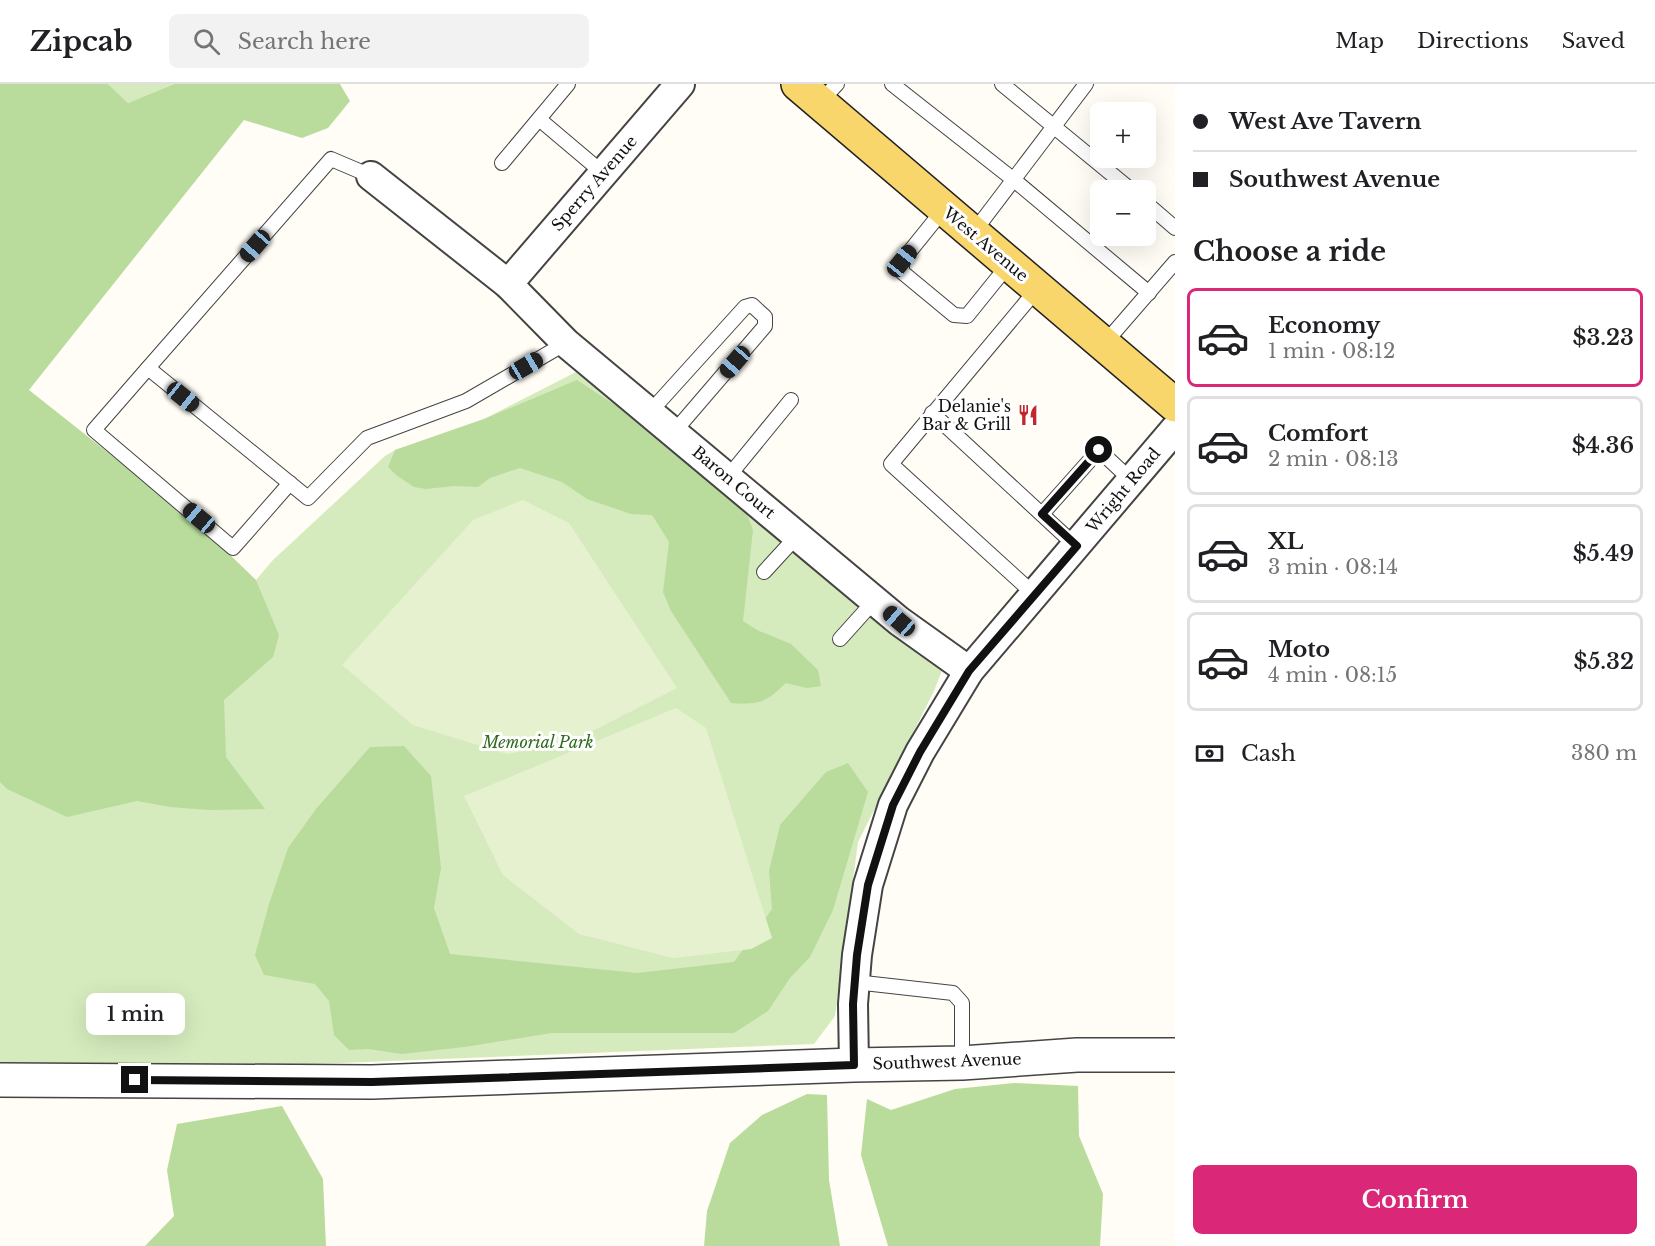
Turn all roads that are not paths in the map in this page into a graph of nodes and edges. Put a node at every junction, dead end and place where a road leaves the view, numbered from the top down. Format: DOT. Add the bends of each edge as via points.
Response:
graph roads {
  1 [pos="568,84"];
  2 [pos="680,84"];
  3 [pos="892,84"];
  4 [pos="1002,84"];
  5 [pos="1086,84"];
  6 [pos="818,90"];
  7 [pos="539,119"];
  8 [pos="1055,126"];
  9 [pos="502,163"];
  10 [pos="603,173"];
  11 [pos="371,176"];
  12 [pos="1014,180"];
  13 [pos="1119,180"];
  14 [pos="944,208"];
  15 [pos="1156,212"];
  16 [pos="1175,228"];
  17 [pos="973,233"];
  18 [pos="1175,262"];
  19 [pos="1009,264"];
  20 [pos="508,284"];
  21 [pos="1038,288"];
  22 [pos="1149,292"];
  23 [pos="566,343"];
  24 [pos="1104,344"];
  25 [pos="148,368"];
  26 [pos="791,400"];
  27 [pos="1175,405"];
  28 [pos="650,412"];
  29 [pos="932,414"];
  30 [pos="1175,429"];
  31 [pos="674,432"];
  32 [pos="728,477"];
  33 [pos="1132,481"];
  34 [pos="290,483"];
  35 [pos="1042,514"];
  36 [pos="798,536"];
  37 [pos="1077,546"];
  38 [pos="764,572"];
  39 [pos="1035,595"];
  40 [pos="875,600"];
  41 [pos="840,639"];
  42 [pos="969,671"];
  43 [pos="855,982"];
  44 [pos="1175,1055"];
  45 [pos="962,1064"];
  46 [pos="854,1065"];
  47 [pos="0,1080"];
  1 -- 7 [label="lane"];
  2 -- 10 [label="street, Sperry Avenue"];
  3 -- 12 [label="lane"];
  4 -- 8 [label="lane"];
  5 -- 8 [label="lane"];
  6 -- 14 [label="main road, West Avenue"];
  7 -- 9 [label="lane"];
  7 -- 10 [label="lane"];
  8 -- 12 [label="lane"];
  8 -- 13 [label="lane"];
  10 -- 20 [label="street, Sperry Avenue"];
  11 -- 20 [label="street, Baron Court"];
  11 -- 25 [label="lane" via="331,159"];
  12 -- 17 [label="lane"];
  12 -- 22 [label="lane"];
  14 -- 17 [label="main road, West Avenue"];
  14 -- 19 [label="lane" via="902,261 902,272 954,315 967,316"];
  15 -- 16 [label="lane"];
  17 -- 19 [label="main road, West Avenue"];
  18 -- 22 [label="lane"];
  19 -- 21 [label="main road, West Avenue"];
  20 -- 23 [label="street, Baron Court"];
  21 -- 24 [label="main road, West Avenue"];
  21 -- 29 [label="lane"];
  22 -- 24 [label="lane"];
  23 -- 28 [label="street, Baron Court"];
  23 -- 34 [label="lane" via="466,400 367,438 308,498"];
  24 -- 27 [label="main road, West Avenue"];
  25 -- 34 [label="lane"];
  25 -- 34 [label="lane" via="94,430 233,548"];
  26 -- 32 [label="lane"];
  28 -- 31 [label="street, Baron Court"];
  28 -- 31 [label="lane" via="745,306 752,306 765,317 765,326"];
  29 -- 35 [label="lane"];
  29 -- 39 [label="lane" via="891,464"];
  30 -- 33 [label="street, Wright Road"];
  31 -- 32 [label="street, Baron Court"];
  32 -- 36 [label="street, Baron Court"];
  33 -- 35 [label="lane" via="1099,450"];
  33 -- 37 [label="street, Wright Road"];
  35 -- 37 [label="lane"];
  36 -- 38 [label="lane"];
  36 -- 40 [label="street, Baron Court"];
  37 -- 39 [label="street, Wright Road"];
  39 -- 42 [label="street, Wright Road"];
  40 -- 41 [label="lane"];
  40 -- 42 [label="street, Baron Court"];
  42 -- 43 [label="street, Wright Road" via="893,805 868,885"];
  43 -- 45 [label="lane" via="953,993 962,1003"];
  43 -- 46 [label="street, Wright Road"];
  44 -- 45 [label="street, Southwest Avenue" via="1077,1055"];
  45 -- 46 [label="street, Southwest Avenue"];
  46 -- 47 [label="street, Southwest Avenue" via="372,1082"];
}
